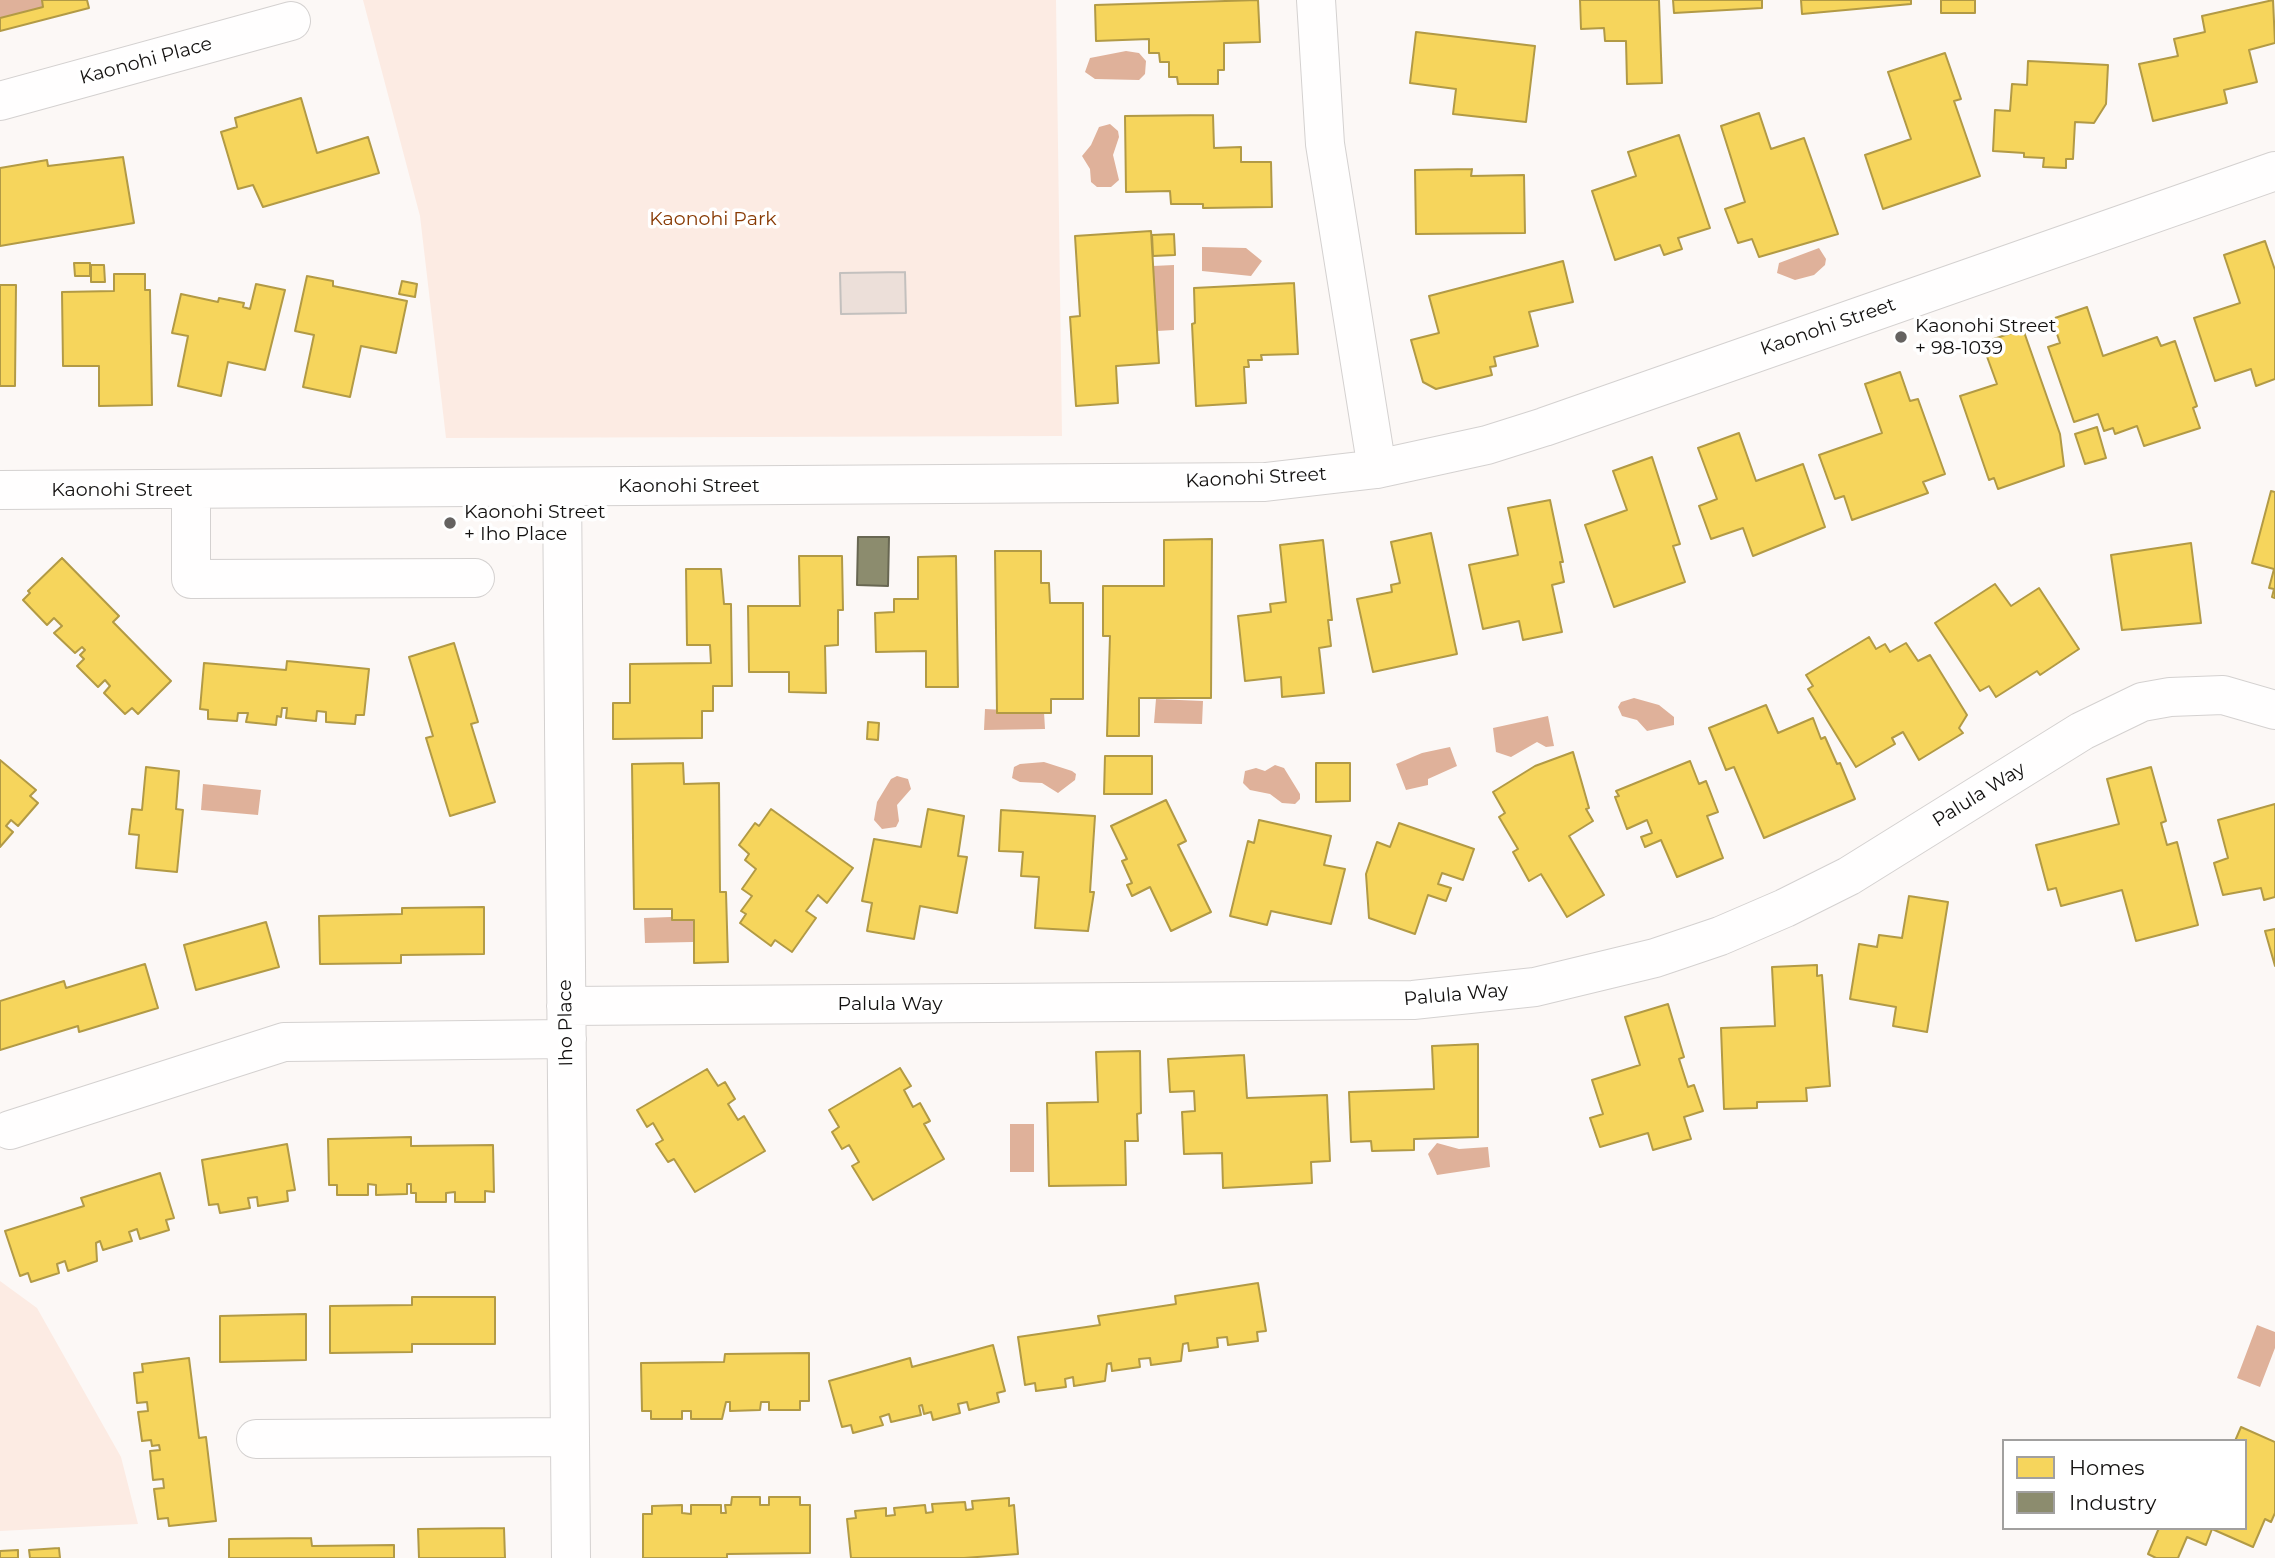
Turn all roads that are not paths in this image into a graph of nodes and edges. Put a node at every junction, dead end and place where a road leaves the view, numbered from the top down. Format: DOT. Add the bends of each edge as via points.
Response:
graph roads {
  1 [pos="1316,0"];
  2 [pos="291,21"];
  3 [pos="0,101"];
  4 [pos="2275,171"];
  5 [pos="1377,469"];
  6 [pos="562,487"];
  7 [pos="191,489"];
  8 [pos="0,490"];
  9 [pos="475,578"];
  10 [pos="2275,710"];
  11 [pos="566,1022"];
  12 [pos="10,1130"];
  13 [pos="570,1437"];
  14 [pos="256,1439"];
  15 [pos="571,1558"];
  1 -- 5 [label="street" via="1325,144"];
  2 -- 3 [label="street, Kaonohi Place"];
  4 -- 5 [label="street, Kaonohi Street" via="1544,427 1487,445"];
  5 -- 6 [label="street, Kaonohi Street" via="1265,482"];
  6 -- 7 [label="street, Kaonohi Street"];
  6 -- 11 [label="street, Iho Place"];
  7 -- 8 [label="street, Kaonohi Street"];
  7 -- 9 [label="street" via="191,579"];
  10 -- 11 [label="street, Palula Way" via="2223,695 2170,696 2142,702 2082,731 1849,876 1785,908 1655,958 1535,987 1413,1000"];
  11 -- 12 [label="street, Palula Way" via="284,1042"];
  11 -- 13 [label="street, Iho Place"];
  13 -- 14 [label="street"];
  13 -- 15 [label="street, Iho Place"];
}
